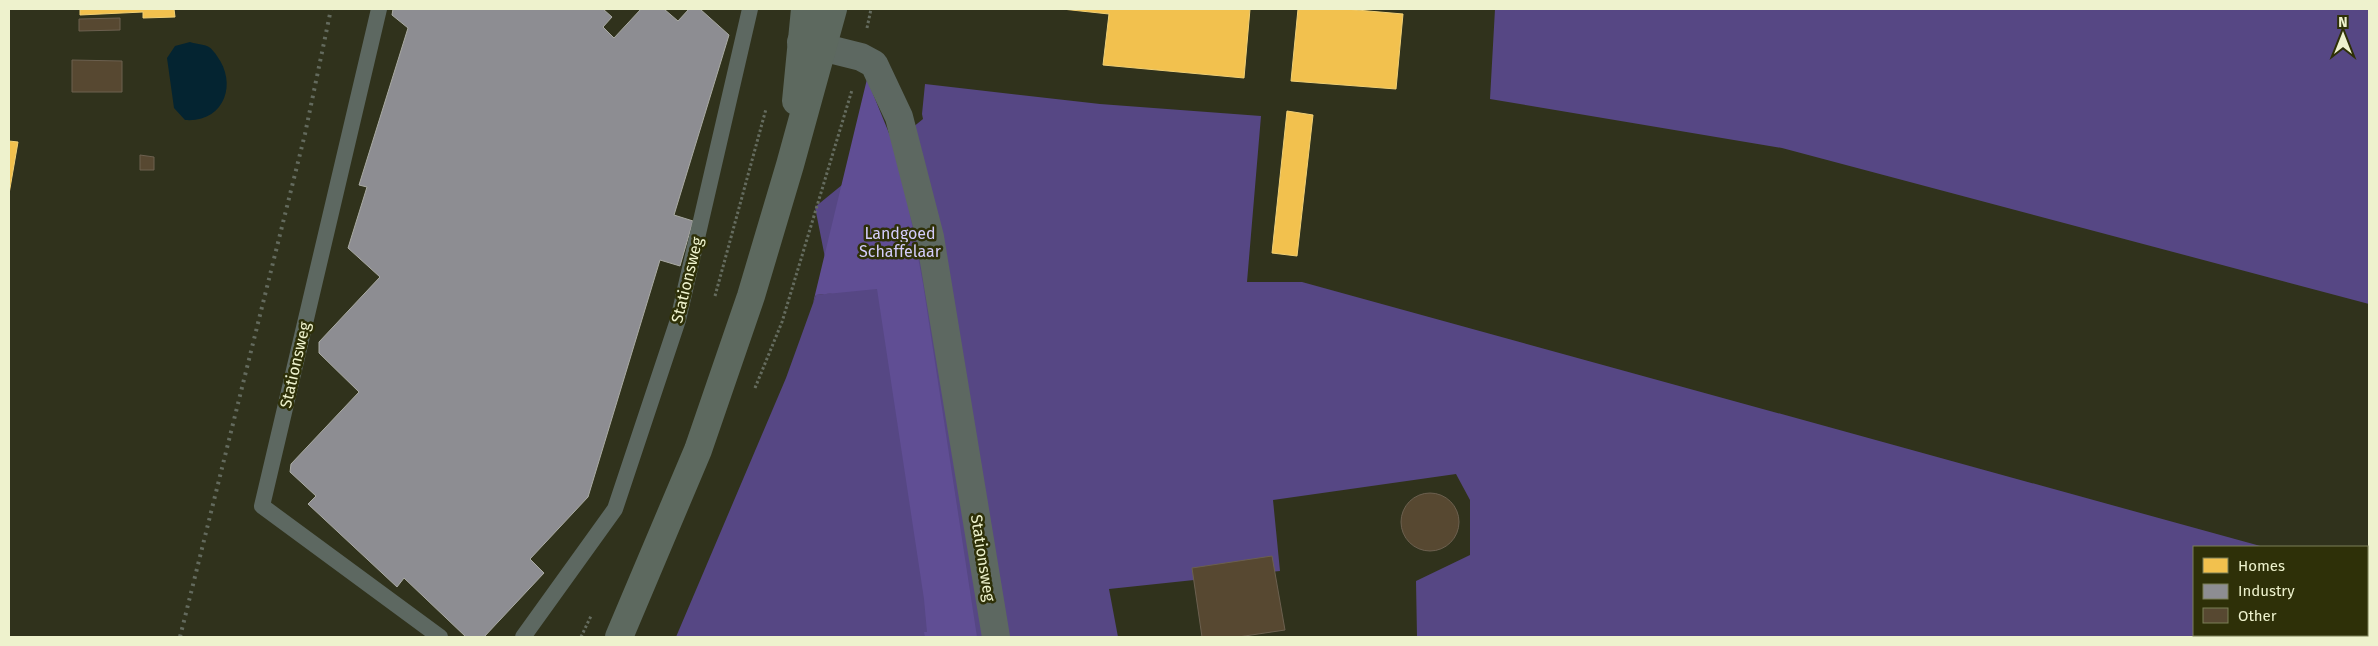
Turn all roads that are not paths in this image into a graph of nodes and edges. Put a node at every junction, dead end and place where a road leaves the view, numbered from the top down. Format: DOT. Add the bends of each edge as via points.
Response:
graph roads {
  1 [pos="379,9"];
  2 [pos="750,9"];
  3 [pos="805,9"];
  4 [pos="833,9"];
  5 [pos="812,45"];
  6 [pos="440,637"];
  7 [pos="523,637"];
  8 [pos="619,637"];
  9 [pos="996,637"];
  1 -- 6 [label="lane, Stationsweg" via="262,506"];
  2 -- 7 [label="lane, Stationsweg" via="678,320 615,508"];
  3 -- 5 [label="main road"];
  4 -- 5 [label="main road"];
  5 -- 8 [label="main road" via="790,165 751,296 698,450"];
  5 -- 9 [label="street, Stationsweg" via="861,57 874,64 899,117 930,237"];
}
